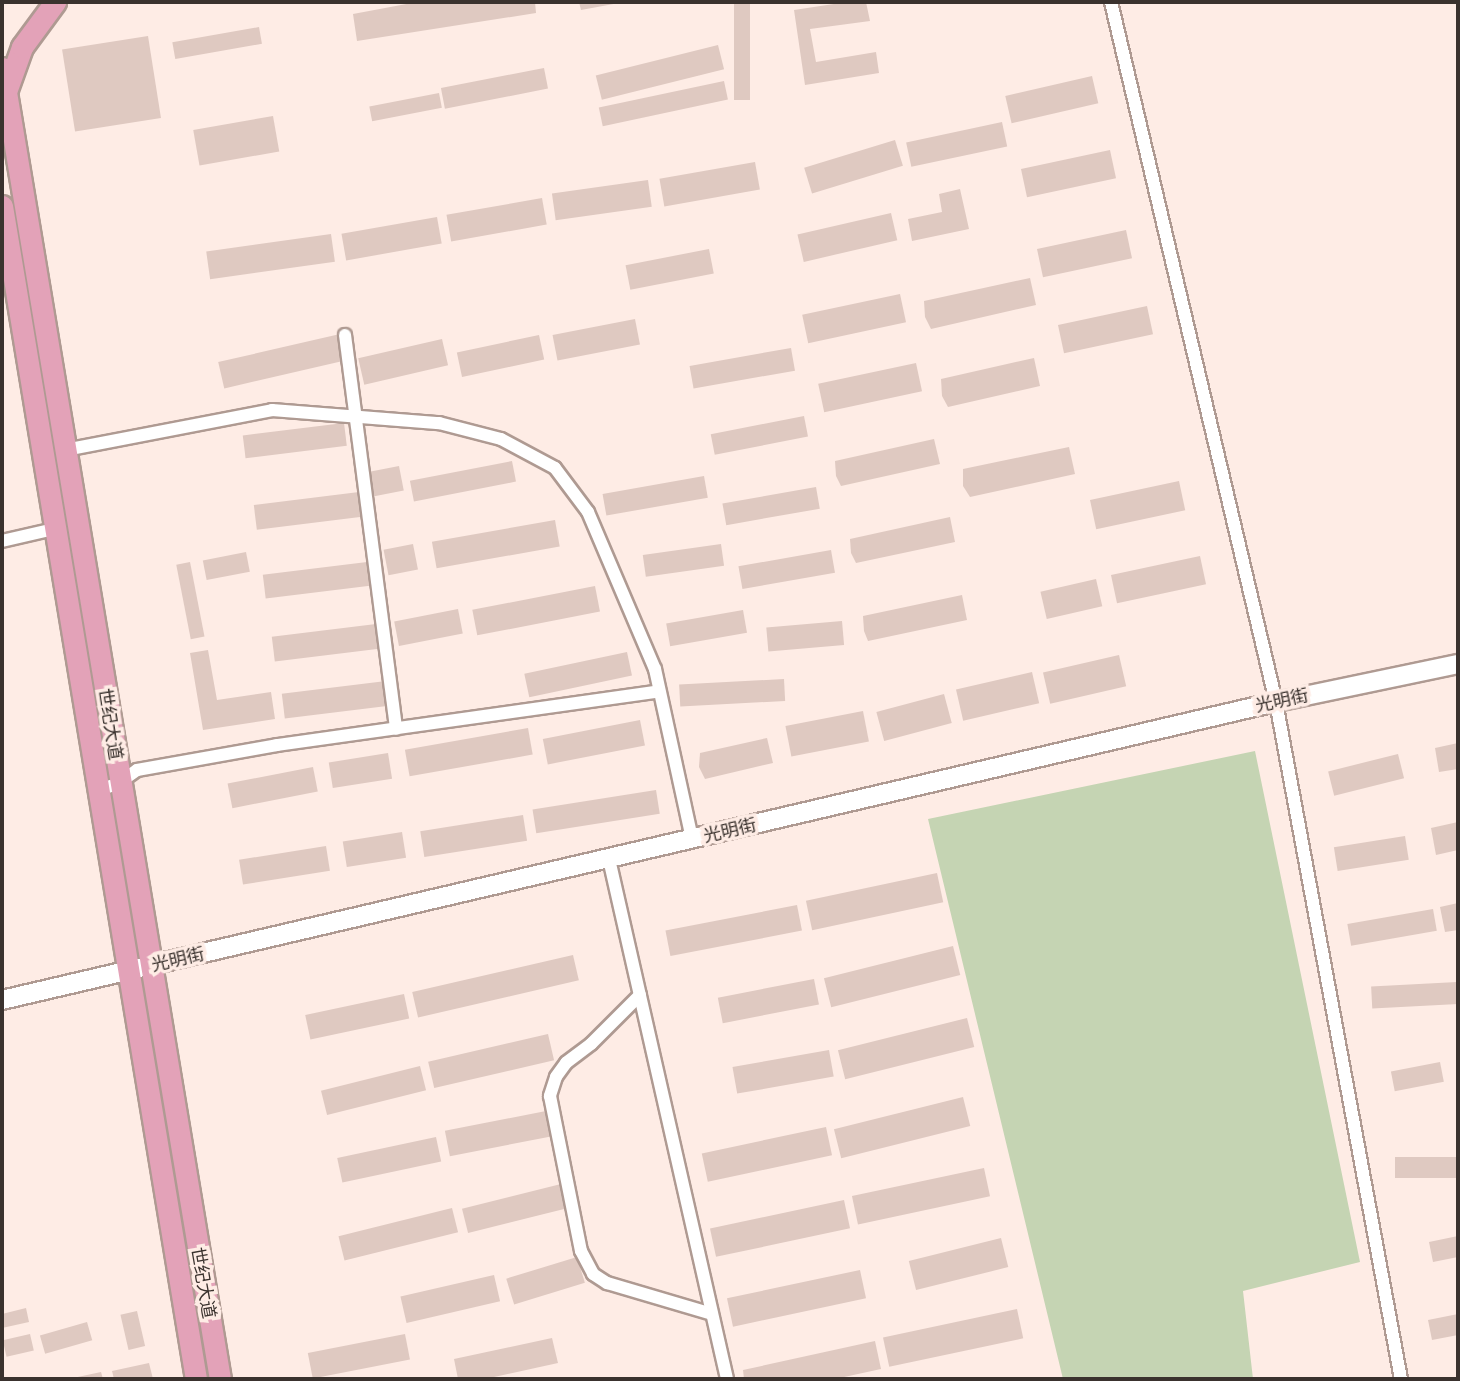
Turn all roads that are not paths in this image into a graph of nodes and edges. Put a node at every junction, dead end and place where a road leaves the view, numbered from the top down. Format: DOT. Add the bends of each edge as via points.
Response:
graph roads {
  1 [pos="55,2"];
  2 [pos="1111,2"];
  3 [pos="2,68"];
  4 [pos="6,94"];
  5 [pos="2,206"];
  6 [pos="345,335"];
  7 [pos="355,414"];
  8 [pos="65,450"];
  9 [pos="54,529"];
  10 [pos="2,541"];
  11 [pos="1458,664"];
  12 [pos="659,691"];
  13 [pos="1276,702"];
  14 [pos="396,729"];
  15 [pos="119,783"];
  16 [pos="97,791"];
  17 [pos="692,839"];
  18 [pos="609,859"];
  19 [pos="150,967"];
  20 [pos="127,971"];
  21 [pos="640,995"];
  22 [pos="2,1000"];
  23 [pos="712,1314"];
  24 [pos="196,1379"];
  25 [pos="220,1379"];
  26 [pos="727,1379"];
  27 [pos="1401,1379"];
  1 -- 4 [label="main road" via="22,47"];
  2 -- 13 [label="street"];
  3 -- 4 [label="main road, 世纪大道"];
  4 -- 8 [label="main road, 世纪大道"];
  5 -- 9 [label="main road, 世纪大道"];
  6 -- 7 [label="street"];
  7 -- 8 [label="street" via="272,410"];
  7 -- 12 [label="street" via="439,423 501,439 555,468 588,512"];
  7 -- 14 [label="street"];
  8 -- 15 [label="main road, 世纪大道"];
  9 -- 10 [label="street"];
  9 -- 16 [label="main road, 世纪大道"];
  11 -- 13 [label="street, 光明街"];
  12 -- 14 [label="street"];
  12 -- 17 [label="street"];
  13 -- 17 [label="street, 光明街"];
  13 -- 27 [label="street"];
  14 -- 15 [label="street" via="137,770"];
  15 -- 16 [label="street"];
  15 -- 19 [label="main road, 世纪大道"];
  16 -- 20 [label="main road, 世纪大道"];
  17 -- 18 [label="street, 光明街"];
  18 -- 19 [label="street, 光明街"];
  18 -- 21 [label="street"];
  19 -- 20 [label="street, 光明街"];
  19 -- 25 [label="main road, 世纪大道"];
  20 -- 22 [label="street, 光明街"];
  20 -- 24 [label="main road, 世纪大道"];
  21 -- 23 [label="street"];
  21 -- 23 [label="street" via="566,1063 550,1096 581,1251 593,1274 607,1283"];
  23 -- 26 [label="street"];
}
